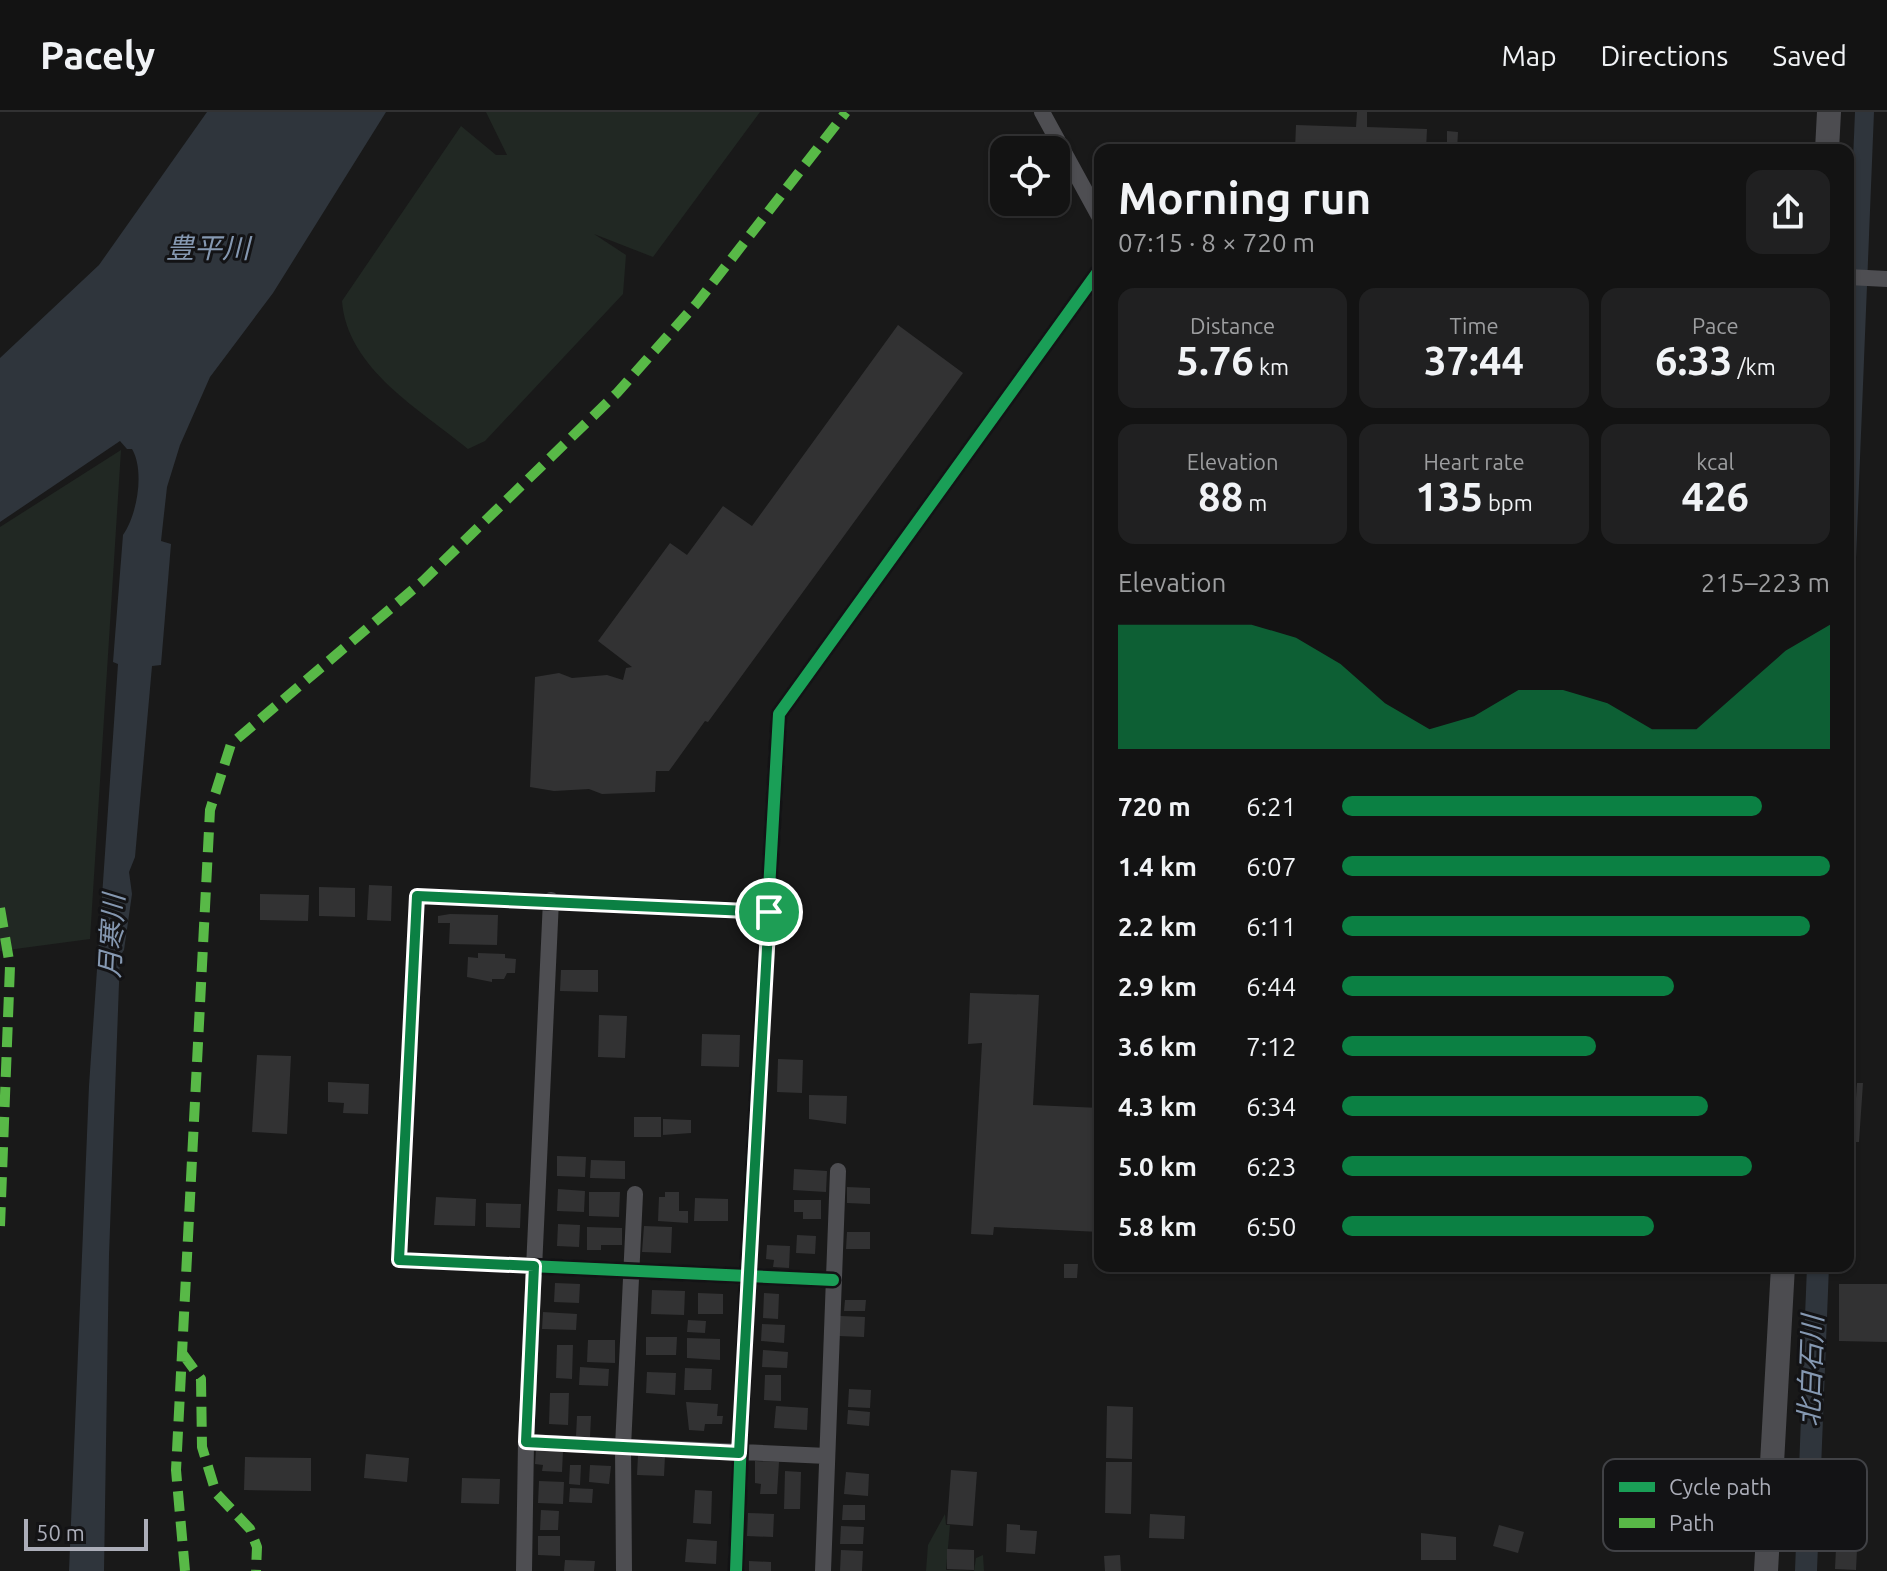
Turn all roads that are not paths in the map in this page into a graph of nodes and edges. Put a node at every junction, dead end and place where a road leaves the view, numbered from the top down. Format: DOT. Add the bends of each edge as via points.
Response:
graph roads {
  1 [pos="1042,112"];
  2 [pos="1829,112"];
  3 [pos="1827,144"];
  4 [pos="1094,207"];
  5 [pos="1094,277"];
  6 [pos="1854,277"];
  7 [pos="1882,279"];
  8 [pos="551,900"];
  9 [pos="769,912"];
  10 [pos="838,1171"];
  11 [pos="635,1194"];
  12 [pos="534,1266"];
  13 [pos="631,1271"];
  14 [pos="1783,1272"];
  15 [pos="747,1276"];
  16 [pos="833,1280"];
  17 [pos="526,1442"];
  18 [pos="623,1447"];
  19 [pos="739,1453"];
  20 [pos="827,1456"];
  21 [pos="1772,1459"];
  22 [pos="1767,1551"];
  23 [pos="524,1571"];
  24 [pos="624,1571"];
  25 [pos="736,1571"];
  26 [pos="823,1571"];
  27 [pos="1766,1571"];
  1 -- 4 [label="street"];
  2 -- 3 [label="main road"];
  5 -- 9 [label="street" via="779,714"];
  6 -- 7 [label="street"];
  8 -- 9 [label="street"];
  8 -- 12 [label="street"];
  8 -- 12 [label="street" via="417,896 399,1260"];
  9 -- 15 [label="street"];
  10 -- 16 [label="street"];
  11 -- 13 [label="street"];
  12 -- 13 [label="street"];
  12 -- 17 [label="street"];
  13 -- 15 [label="street"];
  13 -- 18 [label="street"];
  14 -- 21 [label="main road"];
  15 -- 16 [label="street"];
  15 -- 19 [label="street"];
  16 -- 20 [label="street"];
  17 -- 18 [label="street"];
  17 -- 23 [label="street"];
  18 -- 19 [label="street"];
  18 -- 24 [label="street"];
  19 -- 20 [label="street"];
  19 -- 25 [label="street"];
  20 -- 26 [label="street"];
  22 -- 27 [label="main road"];
}
